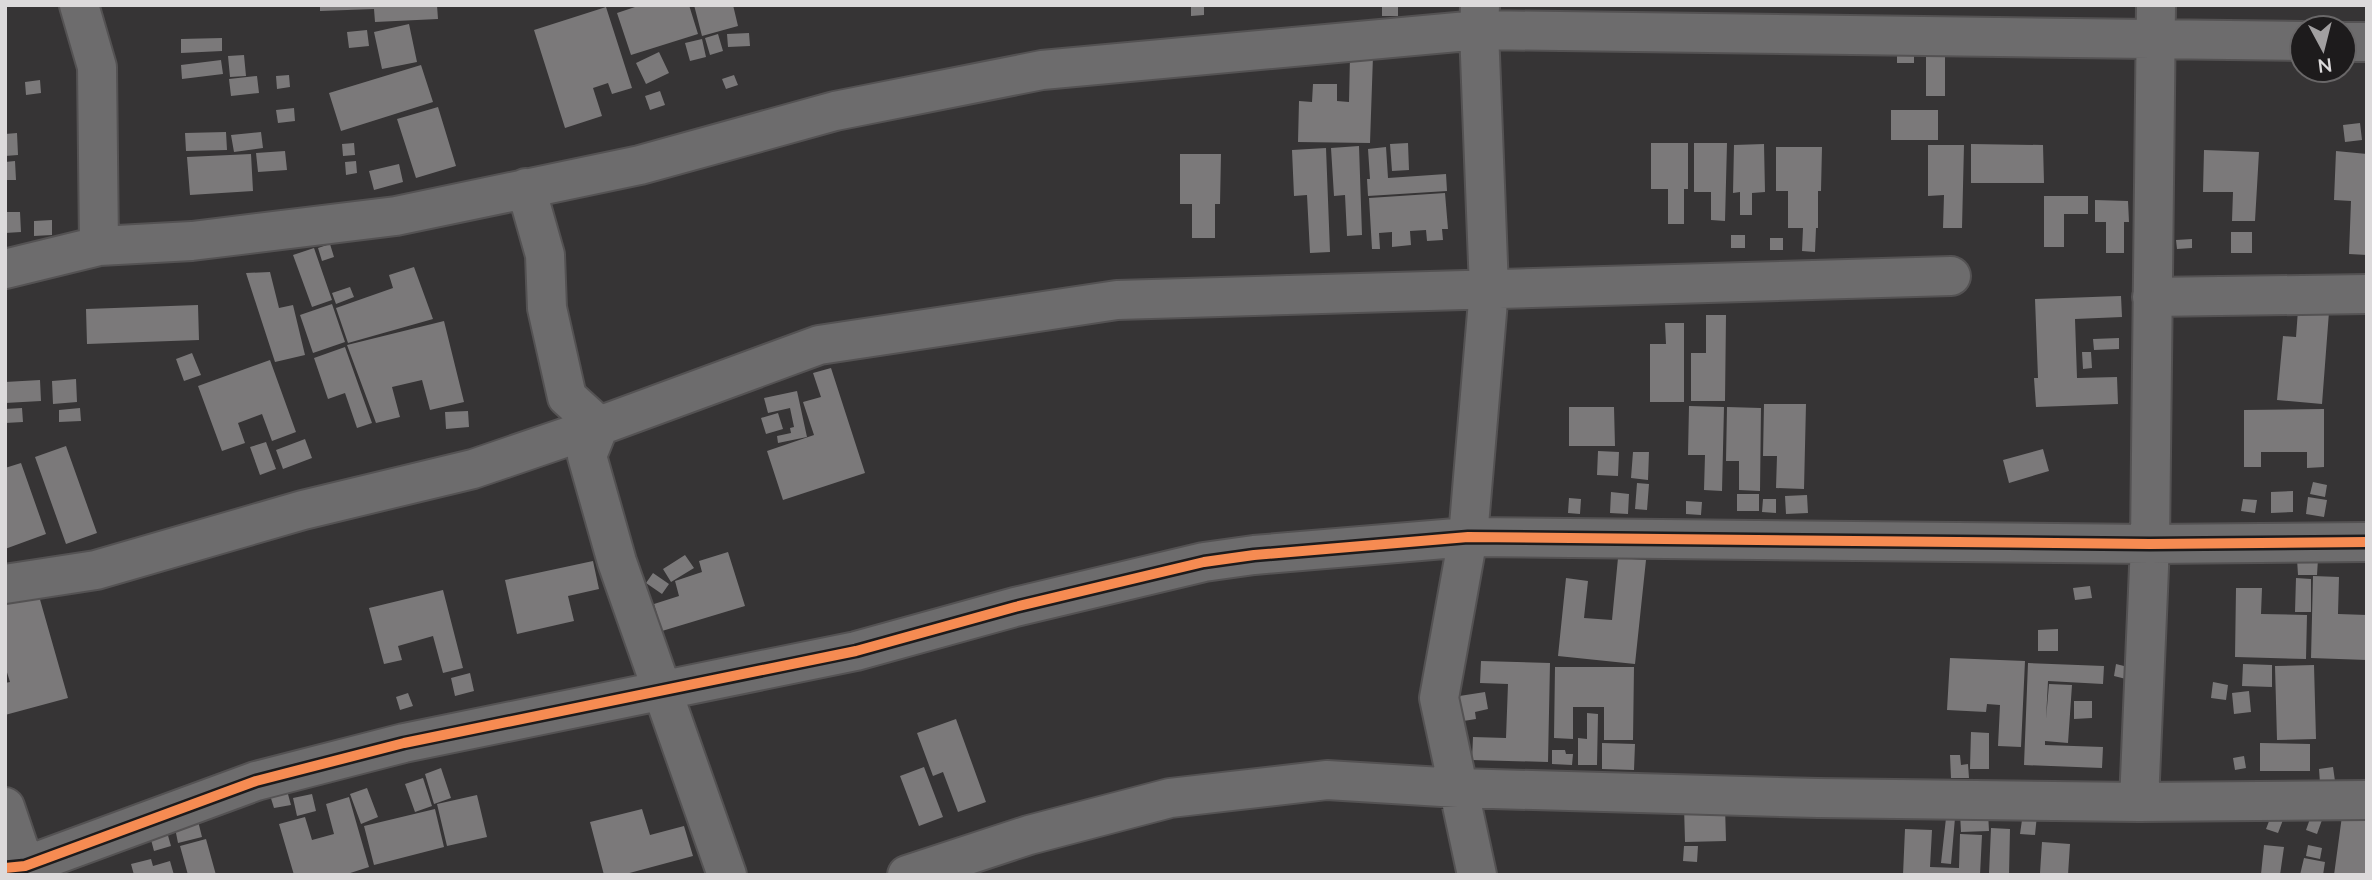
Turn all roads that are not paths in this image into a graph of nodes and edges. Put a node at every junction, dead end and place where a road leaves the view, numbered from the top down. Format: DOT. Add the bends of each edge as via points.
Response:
graph roads {
  1 [pos="79,5"];
  2 [pos="1480,18"];
  3 [pos="2155,22"];
  4 [pos="2288,39"];
  5 [pos="526,188"];
  6 [pos="99,246"];
  7 [pos="5,269"];
  8 [pos="1951,276"];
  9 [pos="1489,289"];
  10 [pos="2367,294"];
  11 [pos="2152,297"];
  12 [pos="599,426"];
  13 [pos="1468,537"];
  14 [pos="2367,542"];
  15 [pos="2150,544"];
  16 [pos="5,584"];
  17 [pos="664,690"];
  18 [pos="1458,788"];
  19 [pos="2367,800"];
  20 [pos="2139,802"];
  21 [pos="5,807"];
  22 [pos="19,870"];
  23 [pos="727,875"];
  24 [pos="907,875"];
  25 [pos="1477,875"];
  1 -- 6 [label="street" via="97,67"];
  2 -- 3 [label="street"];
  2 -- 5 [label="street" via="1042,70 835,111 640,165"];
  2 -- 9 [label="street"];
  3 -- 4 [label="street"];
  3 -- 11 [label="street"];
  5 -- 6 [label="street" via="396,216 192,241"];
  5 -- 12 [label="street" via="545,254 547,308 567,397"];
  6 -- 7 [label="street"];
  8 -- 9 [label="street"];
  9 -- 12 [label="street" via="1117,300 818,345"];
  9 -- 13 [label="street"];
  10 -- 11 [label="street"];
  11 -- 15 [label="street"];
  12 -- 16 [label="street" via="473,469 303,510 96,570"];
  12 -- 17 [label="street" via="587,456 617,562"];
  13 -- 15 [label="street"];
  13 -- 17 [label="street" via="1203,562 856,651"];
  13 -- 18 [label="street" via="1439,698"];
  14 -- 15 [label="street"];
  15 -- 20 [label="street"];
  17 -- 22 [label="street" via="404,743 256,781"];
  17 -- 23 [label="street"];
  18 -- 20 [label="street"];
  18 -- 24 [label="street" via="1327,780 1170,798 1029,835"];
  18 -- 25 [label="street"];
  19 -- 20 [label="street"];
  21 -- 22 [label="street"];
}
